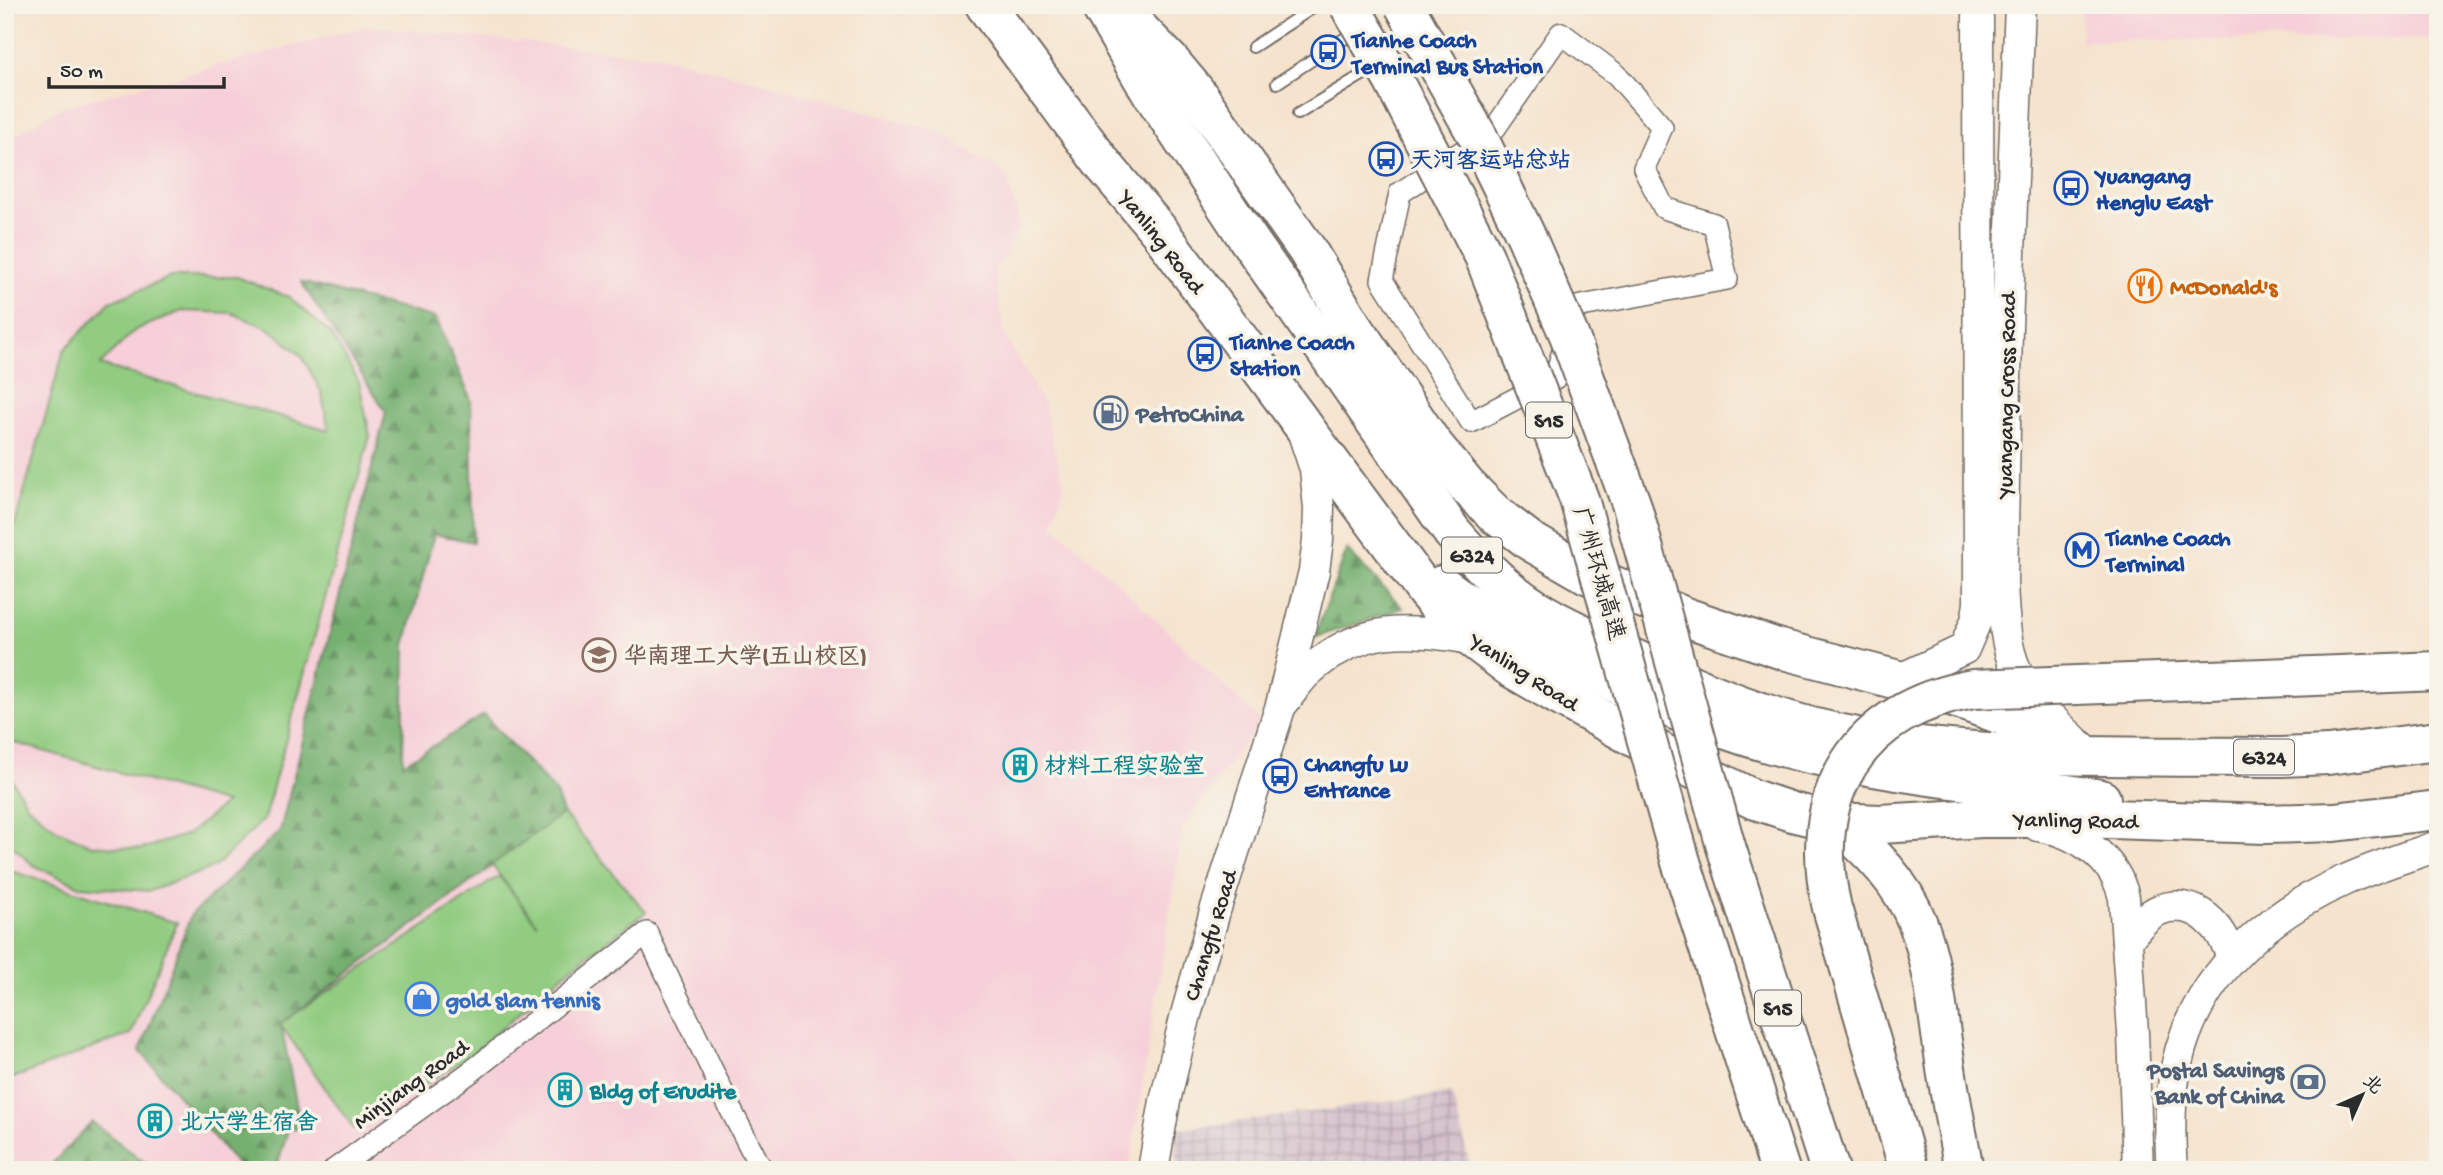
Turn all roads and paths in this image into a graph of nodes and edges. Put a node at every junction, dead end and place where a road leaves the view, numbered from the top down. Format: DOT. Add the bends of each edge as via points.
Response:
graph roads {
  1 [pos="985,5"];
  2 [pos="1100,5"];
  3 [pos="1116,5"];
  4 [pos="1317,5"];
  5 [pos="1978,5"];
  6 [pos="2020,5"];
  7 [pos="1375,10"];
  8 [pos="1253,47"];
  9 [pos="1394,55"];
  10 [pos="1277,83"];
  11 [pos="1298,114"];
  12 [pos="1662,127"];
  13 [pos="1299,423"];
  14 [pos="1392,547"];
  15 [pos="1991,603"];
  16 [pos="1473,639"];
  17 [pos="2438,671"];
  18 [pos="1898,680"];
  19 [pos="1281,705"];
  20 [pos="2438,741"];
  21 [pos="2089,754"];
  22 [pos="2438,810"];
  23 [pos="1982,818"];
  24 [pos="1834,822"];
  25 [pos="2266,824"];
  26 [pos="2438,846"];
  27 [pos="2127,940"];
  28 [pos="2232,959"];
  29 [pos="334,1170"];
  30 [pos="762,1170"];
  31 [pos="1153,1170"];
  32 [pos="1780,1170"];
  33 [pos="1830,1170"];
  34 [pos="1909,1170"];
  35 [pos="1964,1170"];
  36 [pos="2138,1170"];
  37 [pos="2172,1170"];
  1 -- 13 [label="highway, Yanling Road / G324"];
  2 -- 21 [label="highway, G324" via="1196,161 1412,477 1467,549 1517,597 1663,673 1791,721 1856,737 1940,748"];
  3 -- 18 [label="highway, G324" via="1195,91 1307,250 1397,394 1466,485 1496,515 1587,574 1685,617 1780,649"];
  4 -- 8 [label="lane"];
  5 -- 15 [label="street, Yuangang Cross Road"];
  6 -- 15 [label="street, Yuangang Cross Road"];
  7 -- 10 [label="lane"];
  7 -- 32 [label="highway, 广州环城高速 / S15, bridge" via="1393,80 1484,256 1579,499 1681,862"];
  7 -- 33 [label="highway, S15, bridge" via="1478,137 1578,358 1632,506 1726,847"];
  9 -- 11 [label="lane"];
  12 -- 12 [label="street" via="1617,75 1561,33 1493,131 1400,194 1382,280 1471,422 1555,378 1576,307 1727,279 1714,224 1664,208 1644,168"];
  13 -- 14 [label="highway, Yanling Road / G324"];
  13 -- 19 [label="street, Changfu Road" via="1315,468 1318,540"];
  14 -- 16 [label="highway, Yanling Road / G324" via="1435,602"];
  14 -- 25 [label="highway" via="1457,596 1527,639 1659,704 1731,732 1875,768"];
  15 -- 18 [label="street, Yuangang Cross Road" via="1976,621 1964,649"];
  15 -- 21 [label="street, Yuangang Cross Road" via="2003,622 2014,670 2024,687"];
  16 -- 19 [label="street, Changfu Road" via="1394,631 1367,636 1307,672"];
  16 -- 24 [label="highway, Yanling Road / G324" via="1558,695 1726,786 1791,812"];
  17 -- 34 [label="highway, bridge" via="1973,689 1904,711 1873,734 1842,776 1825,829 1824,866 1832,908"];
  18 -- 21 [label="highway, G324" via="2020,722"];
  19 -- 31 [label="street, Changfu Road" via="1185,1018"];
  20 -- 21 [label="highway, G324" via="2305,756"];
  22 -- 25 [label="highway, G324" via="2334,822"];
  23 -- 24 [label="highway, Yanling Road / G324"];
  23 -- 25 [label="highway, Yanling Road / G324"];
  23 -- 27 [label="street" via="2051,828 2092,847 2121,883"];
  24 -- 35 [label="highway" via="1854,836 1897,886 1919,925 1934,985"];
  26 -- 28 [label="street" via="2302,902"];
  27 -- 28 [label="street" via="2157,910 2177,905 2201,912 2214,924 2227,941"];
  27 -- 36 [label="street"];
  28 -- 37 [label="street" via="2211,984 2180,1048 2171,1094"];
  29 -- 30 [label="street, Minjiang Road" via="472,1071 647,933"];
}
